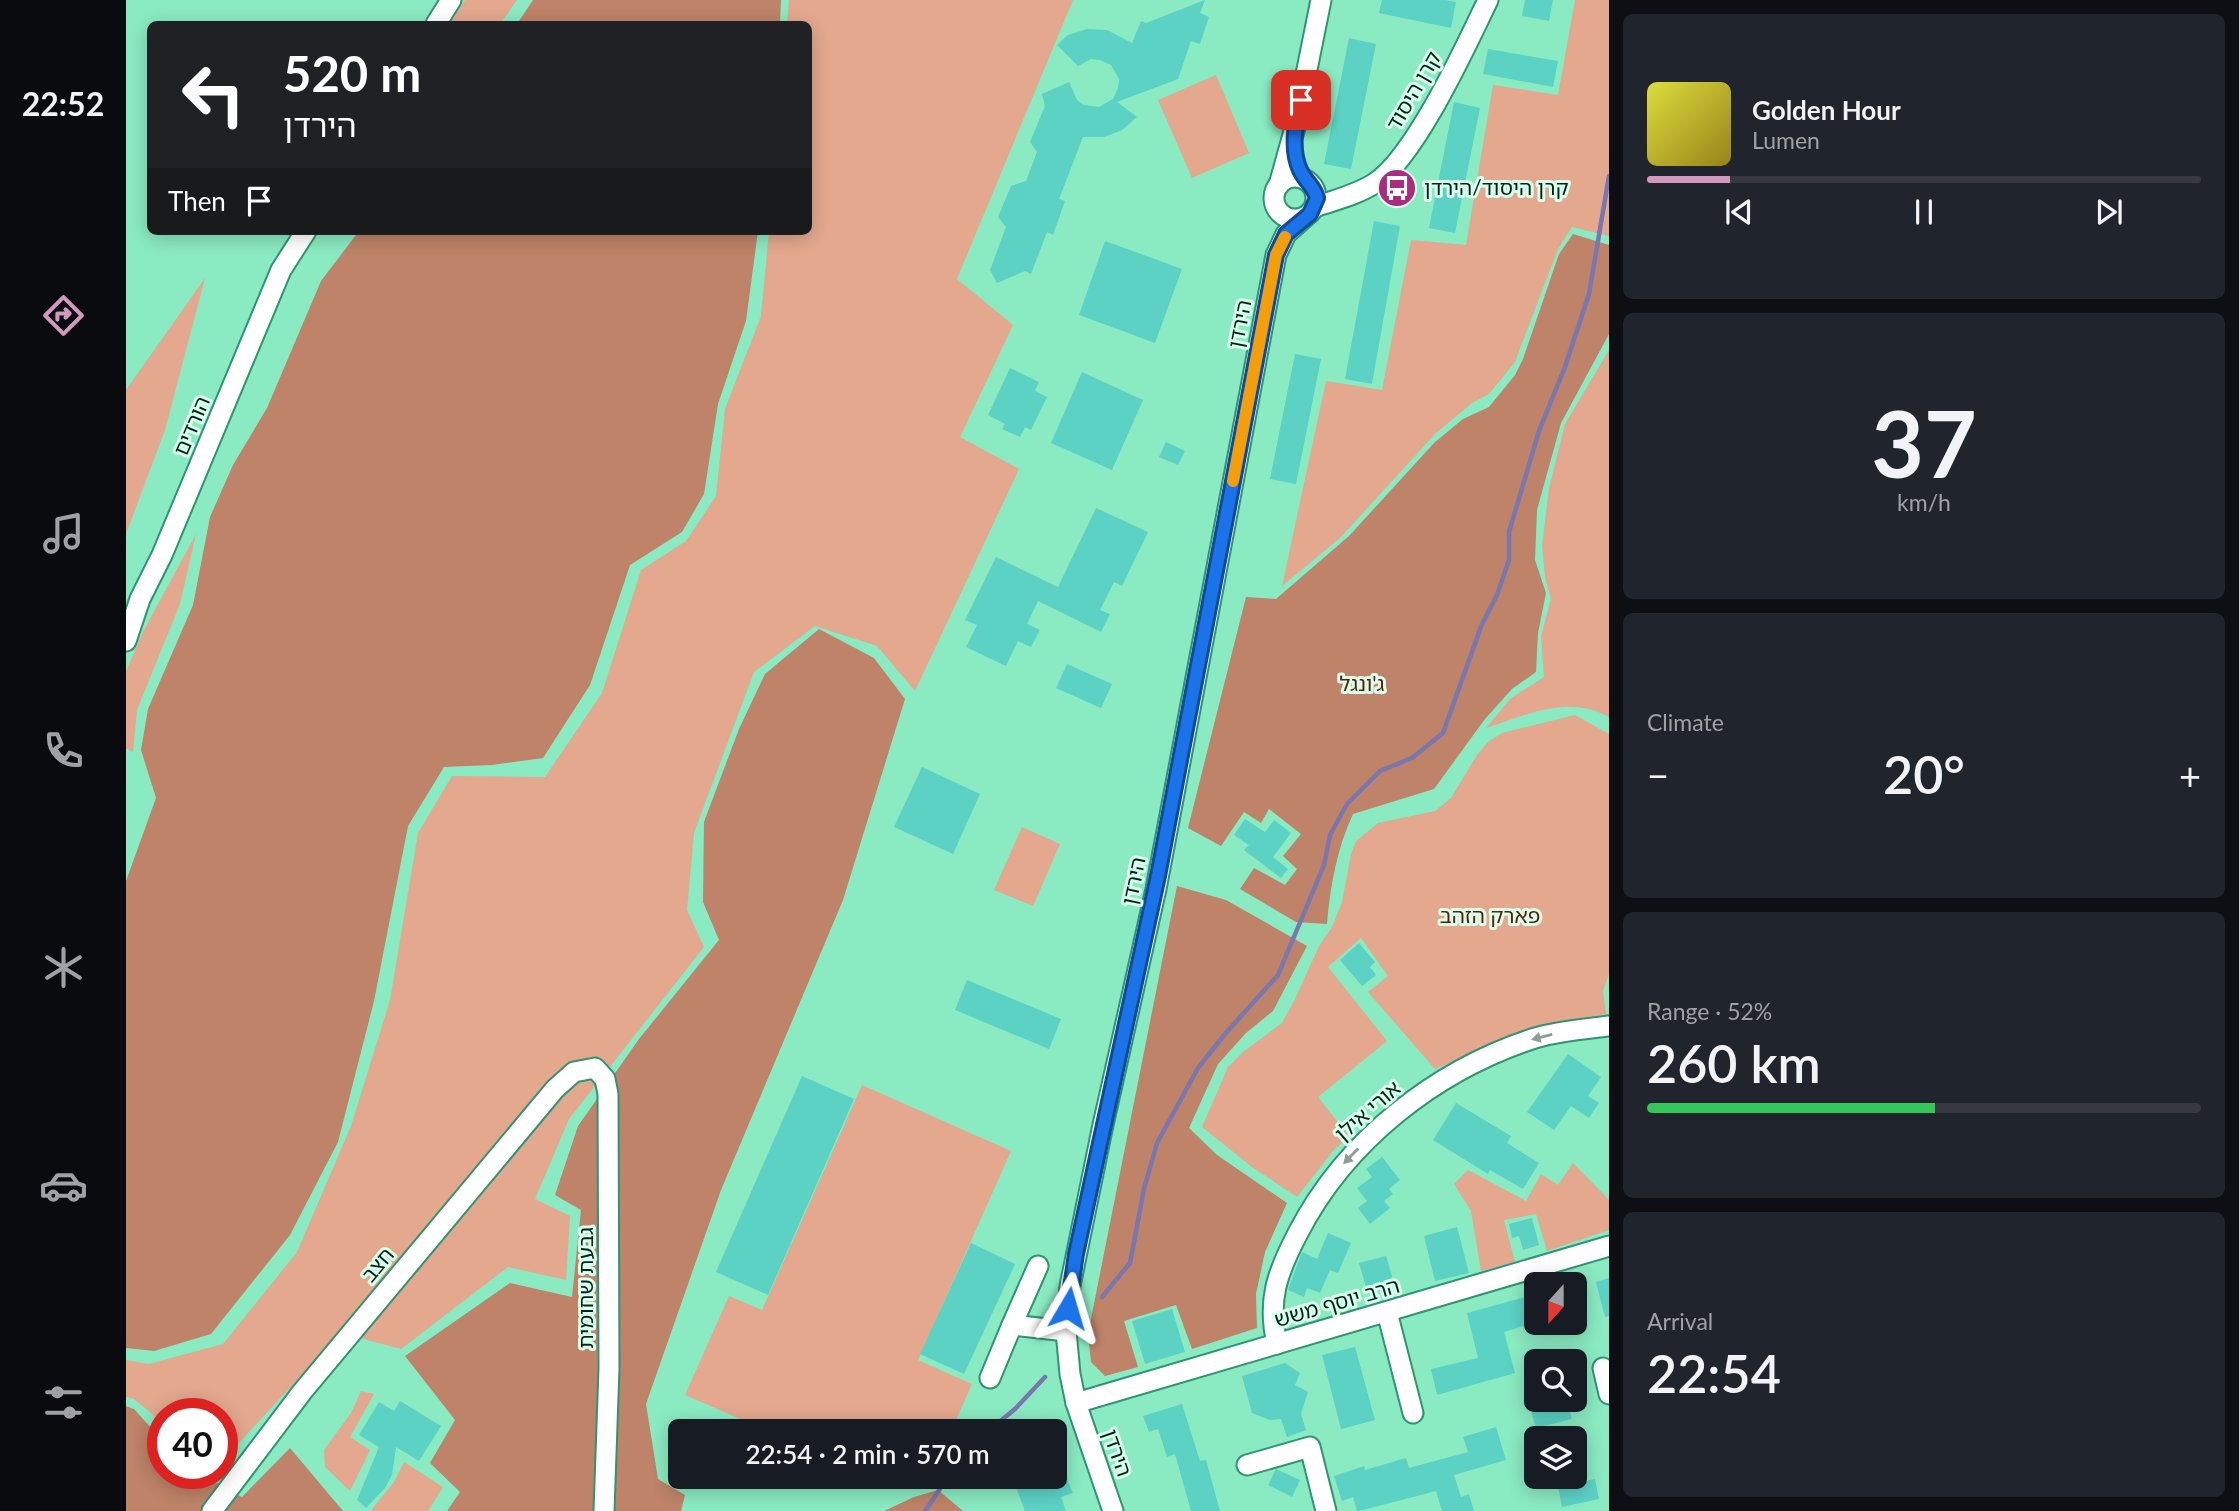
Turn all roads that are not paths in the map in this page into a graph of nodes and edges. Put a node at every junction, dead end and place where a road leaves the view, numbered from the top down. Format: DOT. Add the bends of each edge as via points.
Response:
graph roads {
  1 [pos="451,0"];
  2 [pos="1321,0"];
  3 [pos="1488,0"];
  4 [pos="438,21"];
  5 [pos="1296,124"];
  6 [pos="1308,182"];
  7 [pos="1279,185"];
  8 [pos="1361,190"];
  9 [pos="1275,205"];
  10 [pos="1309,213"];
  11 [pos="304,235"];
  12 [pos="1276,255"];
  13 [pos="126,641"];
  14 [pos="1609,1026"];
  15 [pos="595,1068"];
  16 [pos="1609,1246"];
  17 [pos="1038,1266"];
  18 [pos="1387,1312"];
  19 [pos="1012,1325"];
  20 [pos="1066,1331"];
  21 [pos="1277,1345"];
  22 [pos="1604,1367"];
  23 [pos="990,1378"];
  24 [pos="1609,1394"];
  25 [pos="1076,1403"];
  26 [pos="1413,1413"];
  27 [pos="1247,1465"];
  28 [pos="212,1511"];
  29 [pos="604,1511"];
  30 [pos="1113,1511"];
  31 [pos="1326,1511"];
  1 -- 4 [label="street"];
  2 -- 5 [label="street"];
  3 -- 8 [label="street, קרן היסוד" via="1404,155"];
  5 -- 6 [label="street" via="1296,157"];
  5 -- 7 [label="street"];
  6 -- 7 [label="street" via="1291,177"];
  6 -- 8 [label="street" via="1339,192"];
  6 -- 10 [label="street" via="1317,198"];
  7 -- 9 [label="street"];
  8 -- 10 [label="street, קרן היסוד"];
  9 -- 10 [label="street" via="1284,217 1297,220"];
  9 -- 12 [label="street, הירדן"];
  10 -- 12 [label="street, הירדן" via="1286,234"];
  11 -- 13 [label="street, הורדים" via="277,281"];
  12 -- 20 [label="street, הירדן" via="1158,876 1076,1254"];
  14 -- 21 [label="street, אורי אילן, one-way" via="1537,1038 1491,1055 1407,1104 1370,1137 1328,1182 1292,1244 1272,1301"];
  15 -- 28 [label="street, חצב" via="574,1072 555,1088 302,1392"];
  15 -- 29 [label="street, גבעת שחומית" via="605,1079 608,1094 609,1368"];
  16 -- 18 [label="street, הרב יוסף משש"];
  17 -- 19 [label="street"];
  18 -- 21 [label="street, הרב יוסף משש"];
  18 -- 26 [label="street"];
  19 -- 20 [label="street"];
  19 -- 23 [label="street"];
  20 -- 25 [label="street, הירדן"];
  21 -- 25 [label="street, הרב יוסף משש"];
  22 -- 24 [label="street"];
  25 -- 30 [label="street, הירדן"];
  27 -- 31 [label="street" via="1310,1447"];
}
